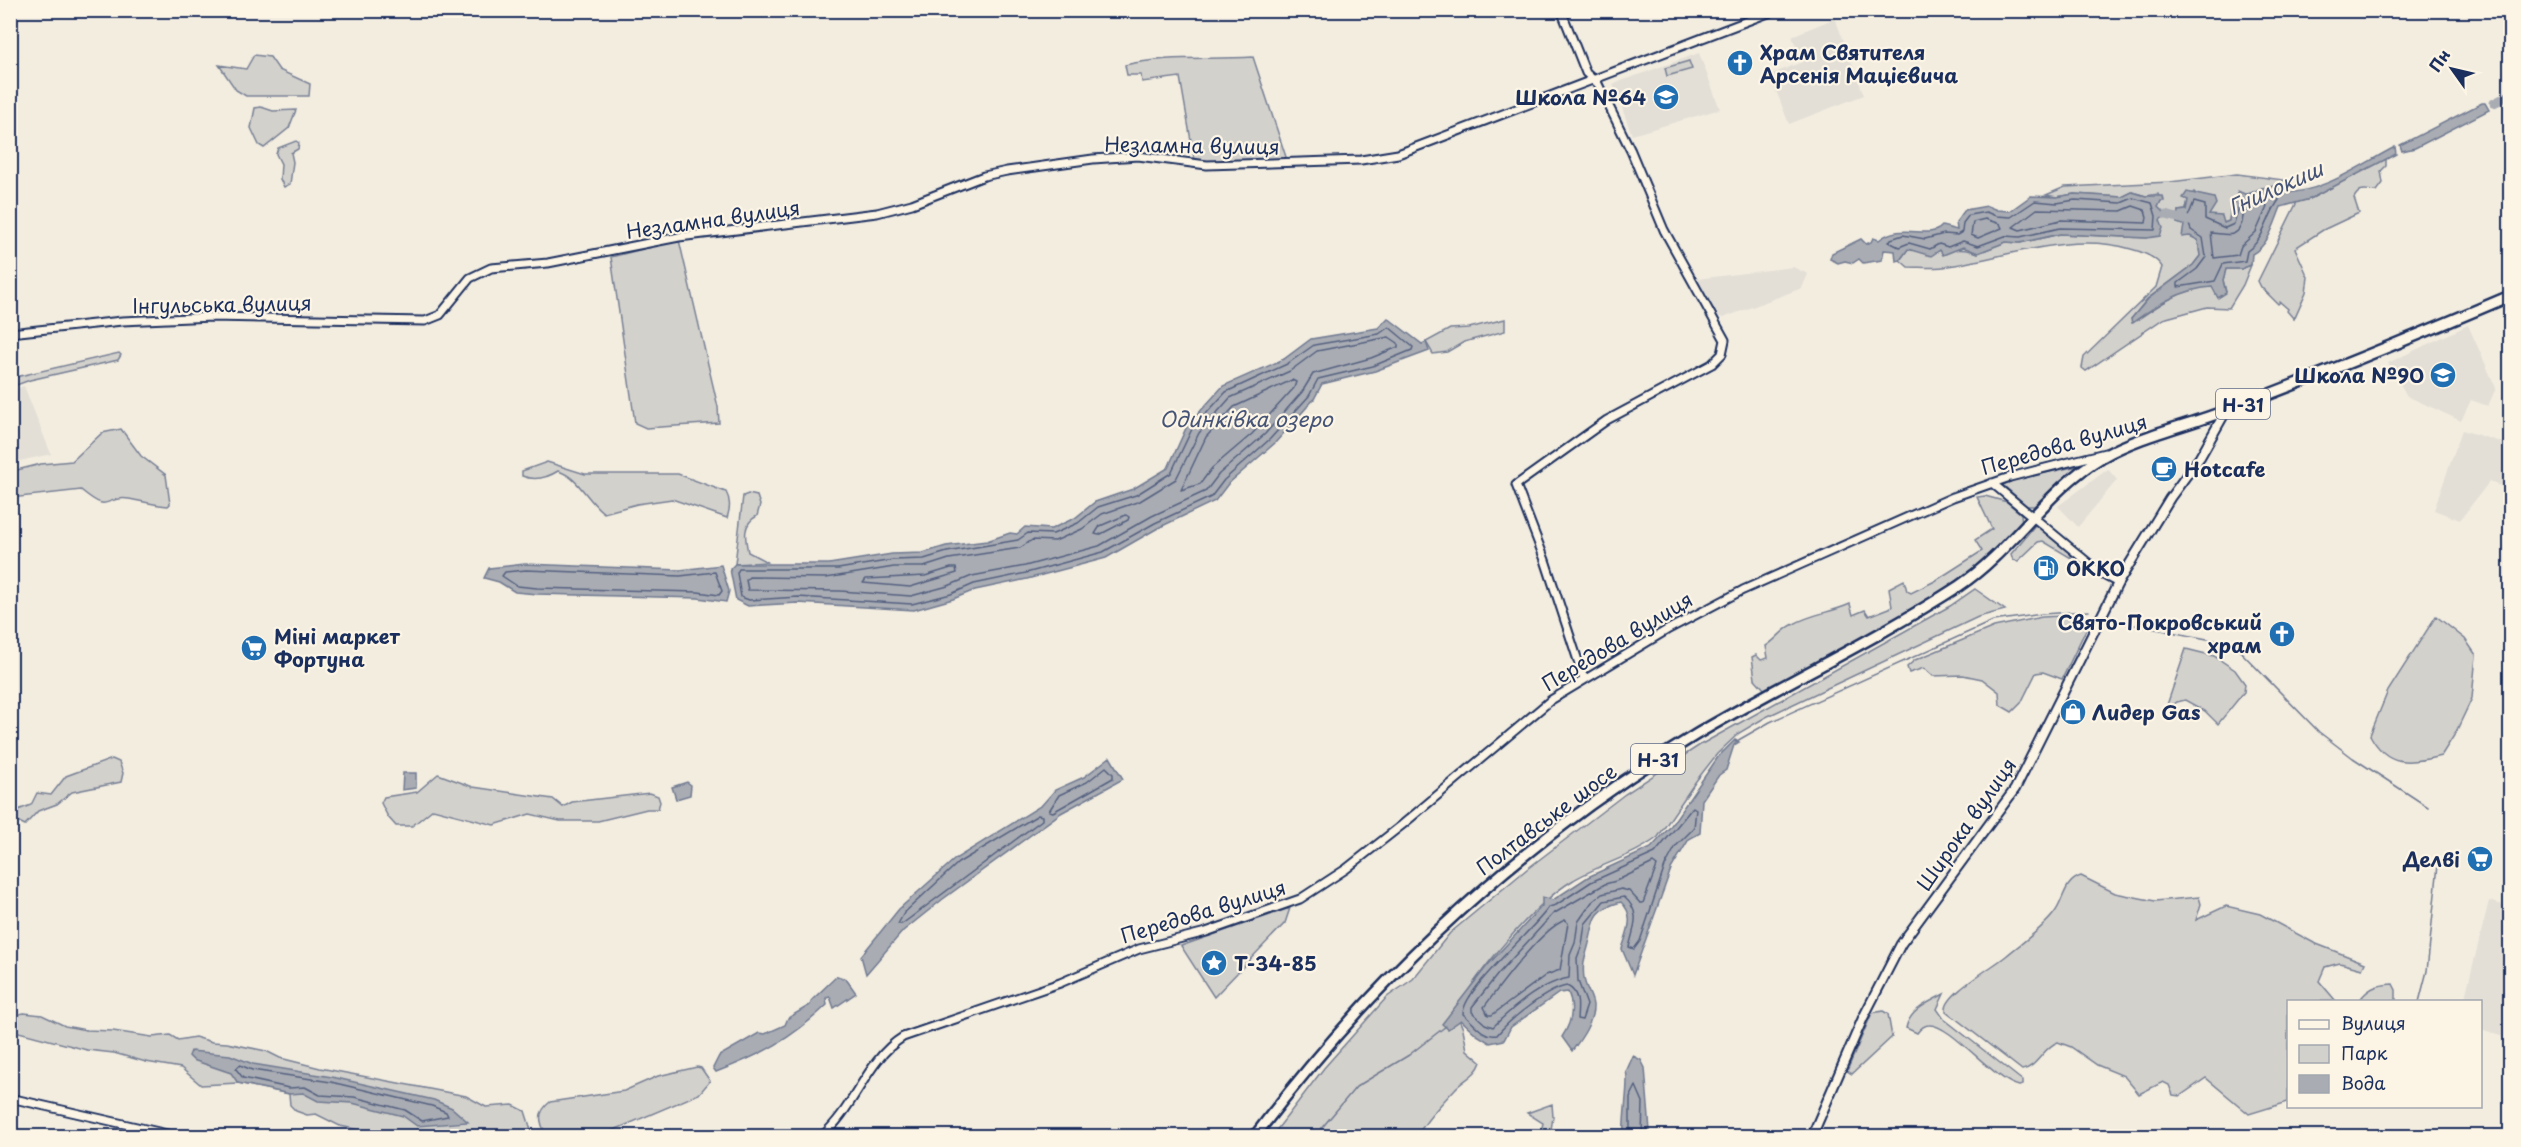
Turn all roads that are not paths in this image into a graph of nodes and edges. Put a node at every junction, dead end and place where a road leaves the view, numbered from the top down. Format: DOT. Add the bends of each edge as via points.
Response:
graph roads {
  1 [pos="1561,10"];
  2 [pos="1776,10"];
  3 [pos="1593,79"];
  4 [pos="2511,296"];
  5 [pos="433,319"];
  6 [pos="10,333"];
  7 [pos="2226,411"];
  8 [pos="2116,450"];
  9 [pos="1992,483"];
  10 [pos="2034,517"];
  11 [pos="2118,583"];
  12 [pos="1584,680"];
  13 [pos="10,1098"];
  14 [pos="176,1137"];
  15 [pos="822,1137"];
  16 [pos="1255,1137"];
  17 [pos="1812,1137"];
  1 -- 3 [label="street" via="1586,73"];
  2 -- 3 [label="street, Незламна вулиця"];
  3 -- 5 [label="street, Незламна вулиця" via="1468,130 1389,156 1338,162 1216,165 1138,156 1093,159 984,176 877,213 679,237 548,263 491,268 470,278"];
  3 -- 12 [label="street" via="1631,151 1664,230 1725,339 1725,347 1712,364 1606,420 1516,485"];
  4 -- 7 [label="main road, Передова вулиця / Н-31"];
  5 -- 6 [label="street, Інгульська вулиця" via="414,322 212,317 122,321"];
  7 -- 8 [label="main road, Передова вулиця / Н-31"];
  7 -- 11 [label="main road, Широка вулиця"];
  8 -- 9 [label="street, Передова вулиця"];
  8 -- 10 [label="main road, Полтавське шосе / Н-31" via="2072,479"];
  9 -- 10 [label="street"];
  9 -- 12 [label="street, Передова вулиця" via="1743,590"];
  10 -- 11 [label="street"];
  10 -- 16 [label="main road, Полтавське шосе / Н-31" via="1986,566 1961,584 1698,734 1553,833 1413,954 1333,1040"];
  11 -- 17 [label="main road, Широка вулиця" via="2015,789 1901,944 1863,1018"];
  12 -- 15 [label="street, Передова вулиця" via="1551,700 1402,825 1300,899 1206,932 1131,952 1060,983 903,1037 885,1050"];
  13 -- 14 [label="street"];
}
